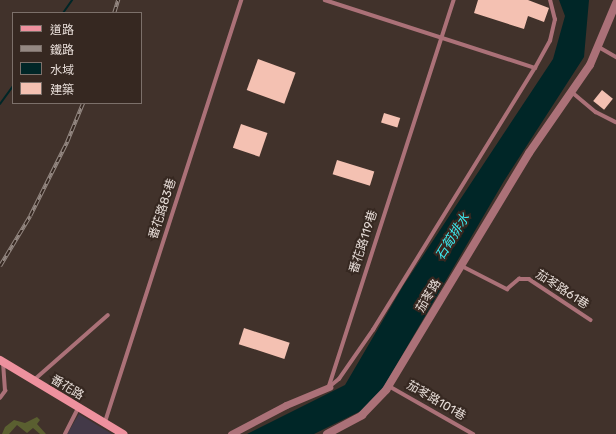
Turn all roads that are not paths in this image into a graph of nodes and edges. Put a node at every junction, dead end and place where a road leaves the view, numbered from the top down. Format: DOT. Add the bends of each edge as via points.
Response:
graph roads {
  1 [pos="240,0"];
  2 [pos="325,0"];
  3 [pos="454,0"];
  4 [pos="550,0"];
  5 [pos="616,3"];
  6 [pos="442,38"];
  7 [pos="599,47"];
  8 [pos="616,57"];
  9 [pos="535,68"];
  10 [pos="572,92"];
  11 [pos="616,122"];
  12 [pos="461,265"];
  13 [pos="108,315"];
  14 [pos="591,320"];
  15 [pos="1,361"];
  16 [pos="33,381"];
  17 [pos="389,386"];
  18 [pos="329,387"];
  19 [pos="0,398"];
  20 [pos="78,409"];
  21 [pos="105,423"];
  22 [pos="65,434"];
  23 [pos="123,434"];
  24 [pos="231,434"];
  25 [pos="327,434"];
  26 [pos="473,434"];
  1 -- 21 [label="lane, 番花路83巷"];
  2 -- 6 [label="lane"];
  3 -- 6 [label="lane, 番花路119巷"];
  4 -- 9 [label="lane" via="554,20 550,41"];
  5 -- 7 [label="street, 茄苳路"];
  6 -- 9 [label="lane"];
  6 -- 18 [label="lane, 番花路119巷"];
  7 -- 8 [label="lane"];
  7 -- 10 [label="street, 茄苳路"];
  9 -- 18 [label="lane" via="373,330 339,379"];
  10 -- 11 [label="lane" via="596,112"];
  10 -- 12 [label="street, 茄苳路" via="529,153"];
  12 -- 14 [label="lane, 茄苳路61巷" via="507,289 519,279 529,280"];
  12 -- 17 [label="street, 茄苳路"];
  13 -- 16 [label="lane"];
  15 -- 16 [label="main road, 番花路"];
  15 -- 19 [label="lane" via="5,391"];
  16 -- 20 [label="main road, 番花路"];
  17 -- 25 [label="street, 茄苳路" via="368,411"];
  17 -- 26 [label="lane, 茄苳路101巷"];
  18 -- 24 [label="street" via="286,405"];
  20 -- 21 [label="main road, 番花路"];
  20 -- 22 [label="lane"];
  21 -- 23 [label="main road, 番花路"];
}
